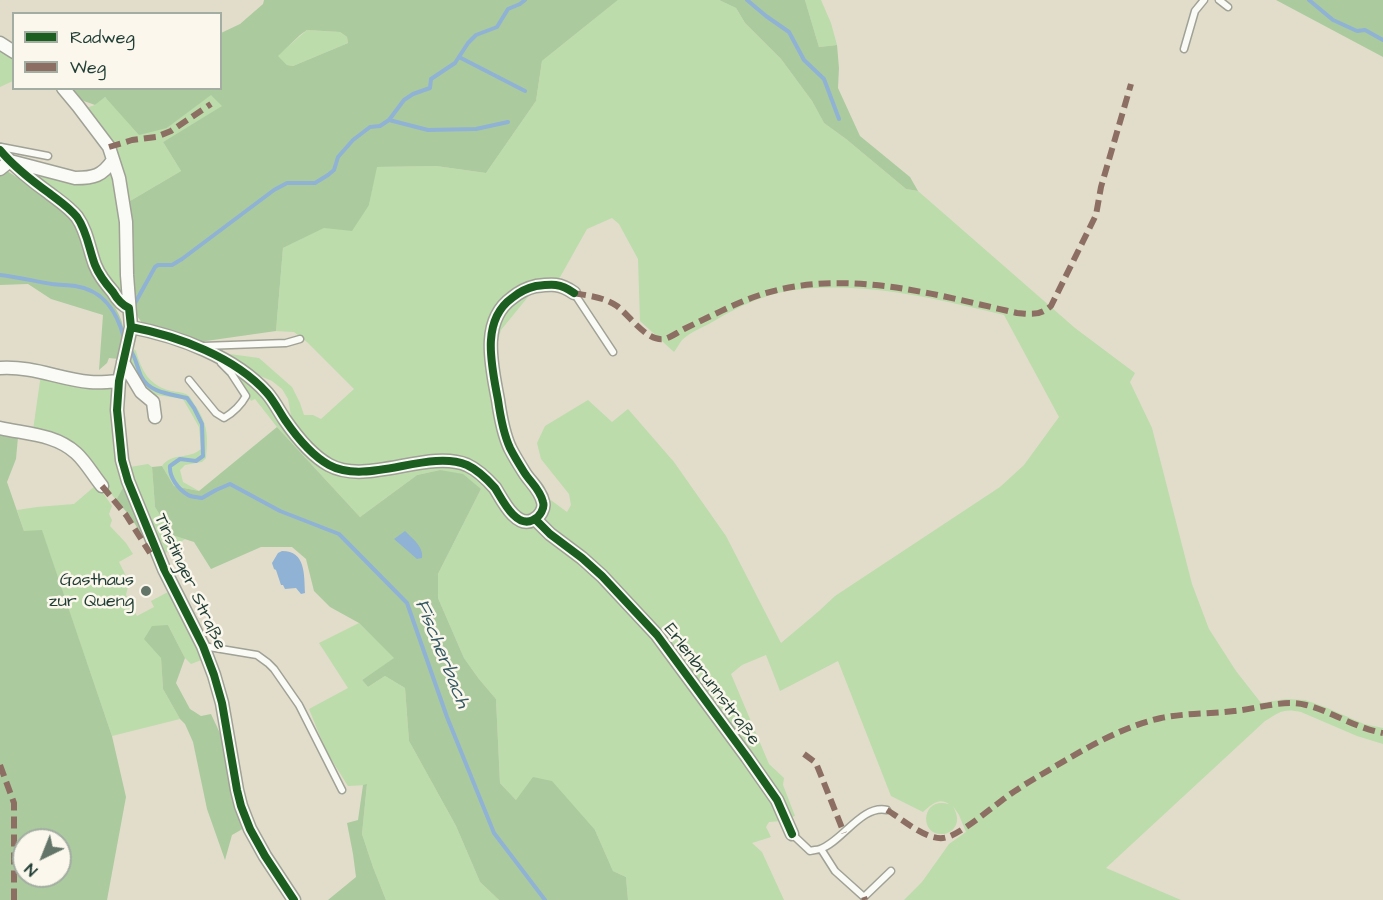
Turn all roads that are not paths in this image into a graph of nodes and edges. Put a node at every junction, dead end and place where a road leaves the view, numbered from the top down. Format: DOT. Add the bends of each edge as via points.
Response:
graph roads {
  1 [pos="1204,0"];
  2 [pos="1219,0"];
  3 [pos="1228,8"];
  4 [pos="1184,49"];
  5 [pos="65,90"];
  6 [pos="0,148"];
  7 [pos="48,156"];
  8 [pos="113,159"];
  9 [pos="5,165"];
  10 [pos="574,293"];
  11 [pos="129,308"];
  12 [pos="130,332"];
  13 [pos="300,339"];
  14 [pos="198,347"];
  15 [pos="613,352"];
  16 [pos="212,354"];
  17 [pos="124,360"];
  18 [pos="0,368"];
  19 [pos="189,380"];
  20 [pos="119,381"];
  21 [pos="155,417"];
  22 [pos="0,428"];
  23 [pos="102,486"];
  24 [pos="535,519"];
  25 [pos="203,646"];
  26 [pos="342,790"];
  27 [pos="887,810"];
  28 [pos="792,834"];
  29 [pos="821,849"];
  30 [pos="891,871"];
  31 [pos="294,900"];
  1 -- 4 [label="lane" via="1195,11"];
  2 -- 3 [label="lane"];
  5 -- 8 [label="street, Tinstinger Straße" via="109,147"];
  6 -- 7 [label="lane"];
  6 -- 9 [label="street"];
  8 -- 9 [label="street" via="107,169 86,178"];
  8 -- 11 [label="street, Tinstinger Straße" via="126,222"];
  9 -- 11 [label="street" via="69,208 84,230 105,283"];
  10 -- 15 [label="lane"];
  10 -- 24 [label="street" via="551,284 531,287 502,305 493,328 492,367 509,447 544,504"];
  11 -- 12 [label="street, Tinstinger Straße"];
  12 -- 14 [label="street"];
  12 -- 17 [label="street, Tinstinger Straße"];
  13 -- 14 [label="lane" via="267,345"];
  14 -- 16 [label="street"];
  16 -- 19 [label="lane" via="246,396 242,403 224,418"];
  16 -- 24 [label="street" via="251,378 311,451 340,470 454,462 482,474 518,519"];
  17 -- 20 [label="street, Tinstinger Straße"];
  17 -- 21 [label="street" via="141,392 153,402"];
  18 -- 20 [label="street" via="36,370 94,383"];
  20 -- 25 [label="street, Tinstinger Straße" via="118,426 128,482 164,569"];
  22 -- 23 [label="street" via="45,436 64,444 81,458"];
  24 -- 28 [label="street, Erlenbrunnstraße" via="602,576 657,635 777,800"];
  25 -- 26 [label="lane" via="257,655 274,669 299,705"];
  25 -- 31 [label="street, Tinstinger Straße" via="222,704 241,806 265,856"];
  27 -- 29 [label="lane" via="876,809"];
  28 -- 29 [label="lane" via="810,851"];
  29 -- 30 [label="lane" via="835,871 864,897"];
}
